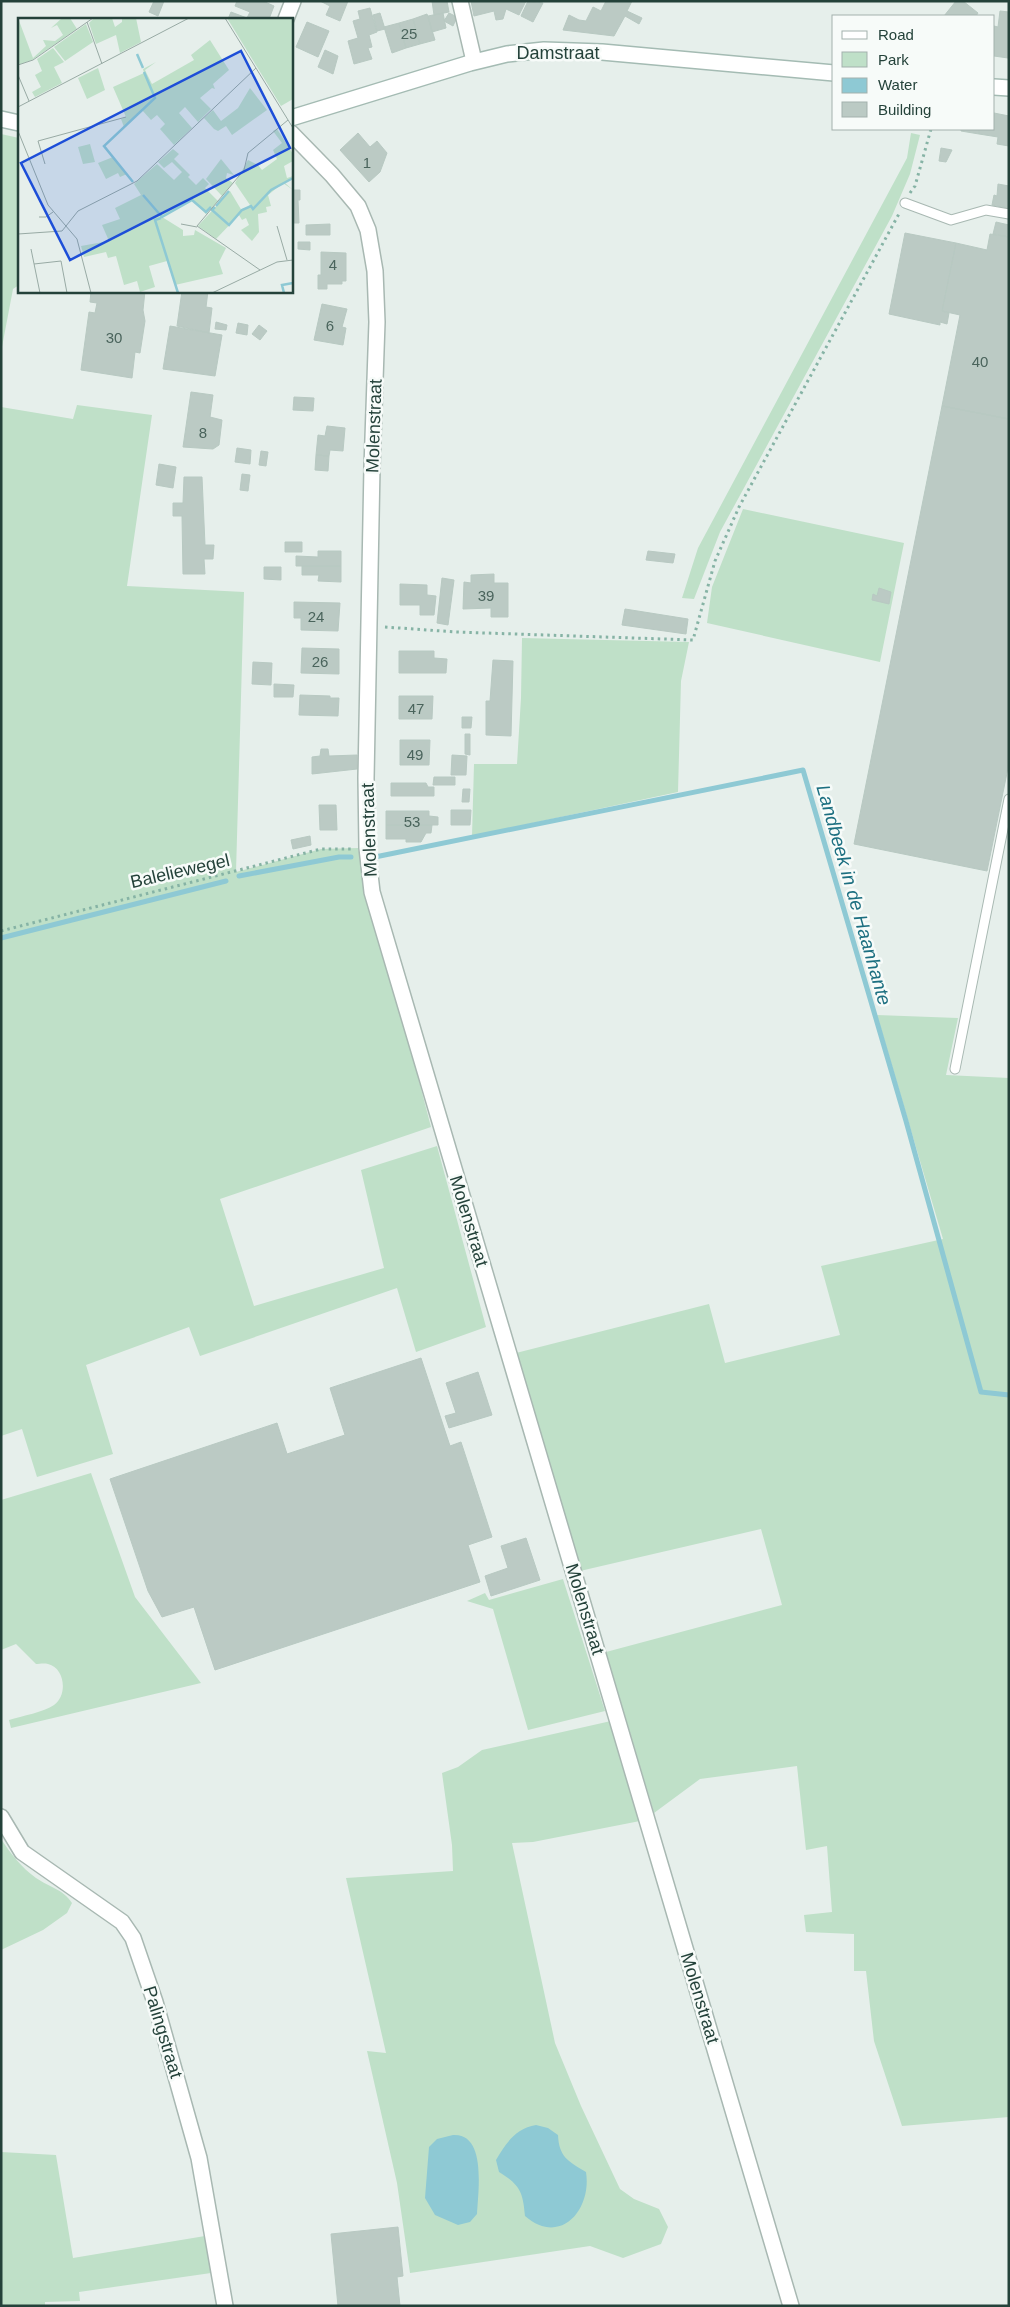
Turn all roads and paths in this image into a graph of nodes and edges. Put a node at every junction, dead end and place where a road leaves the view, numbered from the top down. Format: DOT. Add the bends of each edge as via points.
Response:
graph roads {
  1 [pos="293,1"];
  2 [pos="460,1"];
  3 [pos="286,18"];
  4 [pos="474,61"];
  5 [pos="832,72"];
  6 [pos="995,87"];
  7 [pos="1009,88"];
  8 [pos="1,118"];
  9 [pos="292,118"];
  10 [pos="18,123"];
  11 [pos="931,130"];
  12 [pos="292,134"];
  13 [pos="905,203"];
  14 [pos="1009,214"];
  15 [pos="369,625"];
  16 [pos="1009,799"];
  17 [pos="367,850"];
  18 [pos="1,931"];
  19 [pos="955,1069"];
  20 [pos="1,1816"];
  21 [pos="225,2306"];
  22 [pos="791,2306"];
  1 -- 3 [label="street"];
  2 -- 4 [label="street"];
  4 -- 5 [label="street, Damstraat" via="544,50"];
  4 -- 9 [label="street, Damstraat"];
  6 -- 7 [label="street"];
  8 -- 10 [label="street"];
  11 -- 13 [label="path" via="914,186"];
  12 -- 15 [label="street, Molenstraat" via="358,206 368,230 375,271 377,322"];
  13 -- 14 [label="lane" via="951,220 986,210"];
  13 -- 15 [label="path" via="739,508 715,561 693,640 456,632"];
  15 -- 17 [label="street, Molenstraat"];
  16 -- 19 [label="lane"];
  17 -- 18 [label="path, Baleliewegel" via="320,850"];
  17 -- 22 [label="street, Molenstraat" via="372,892"];
  20 -- 21 [label="street, Palingstraat" via="22,1852 122,1922 133,1938 155,2002 199,2158"];
}
